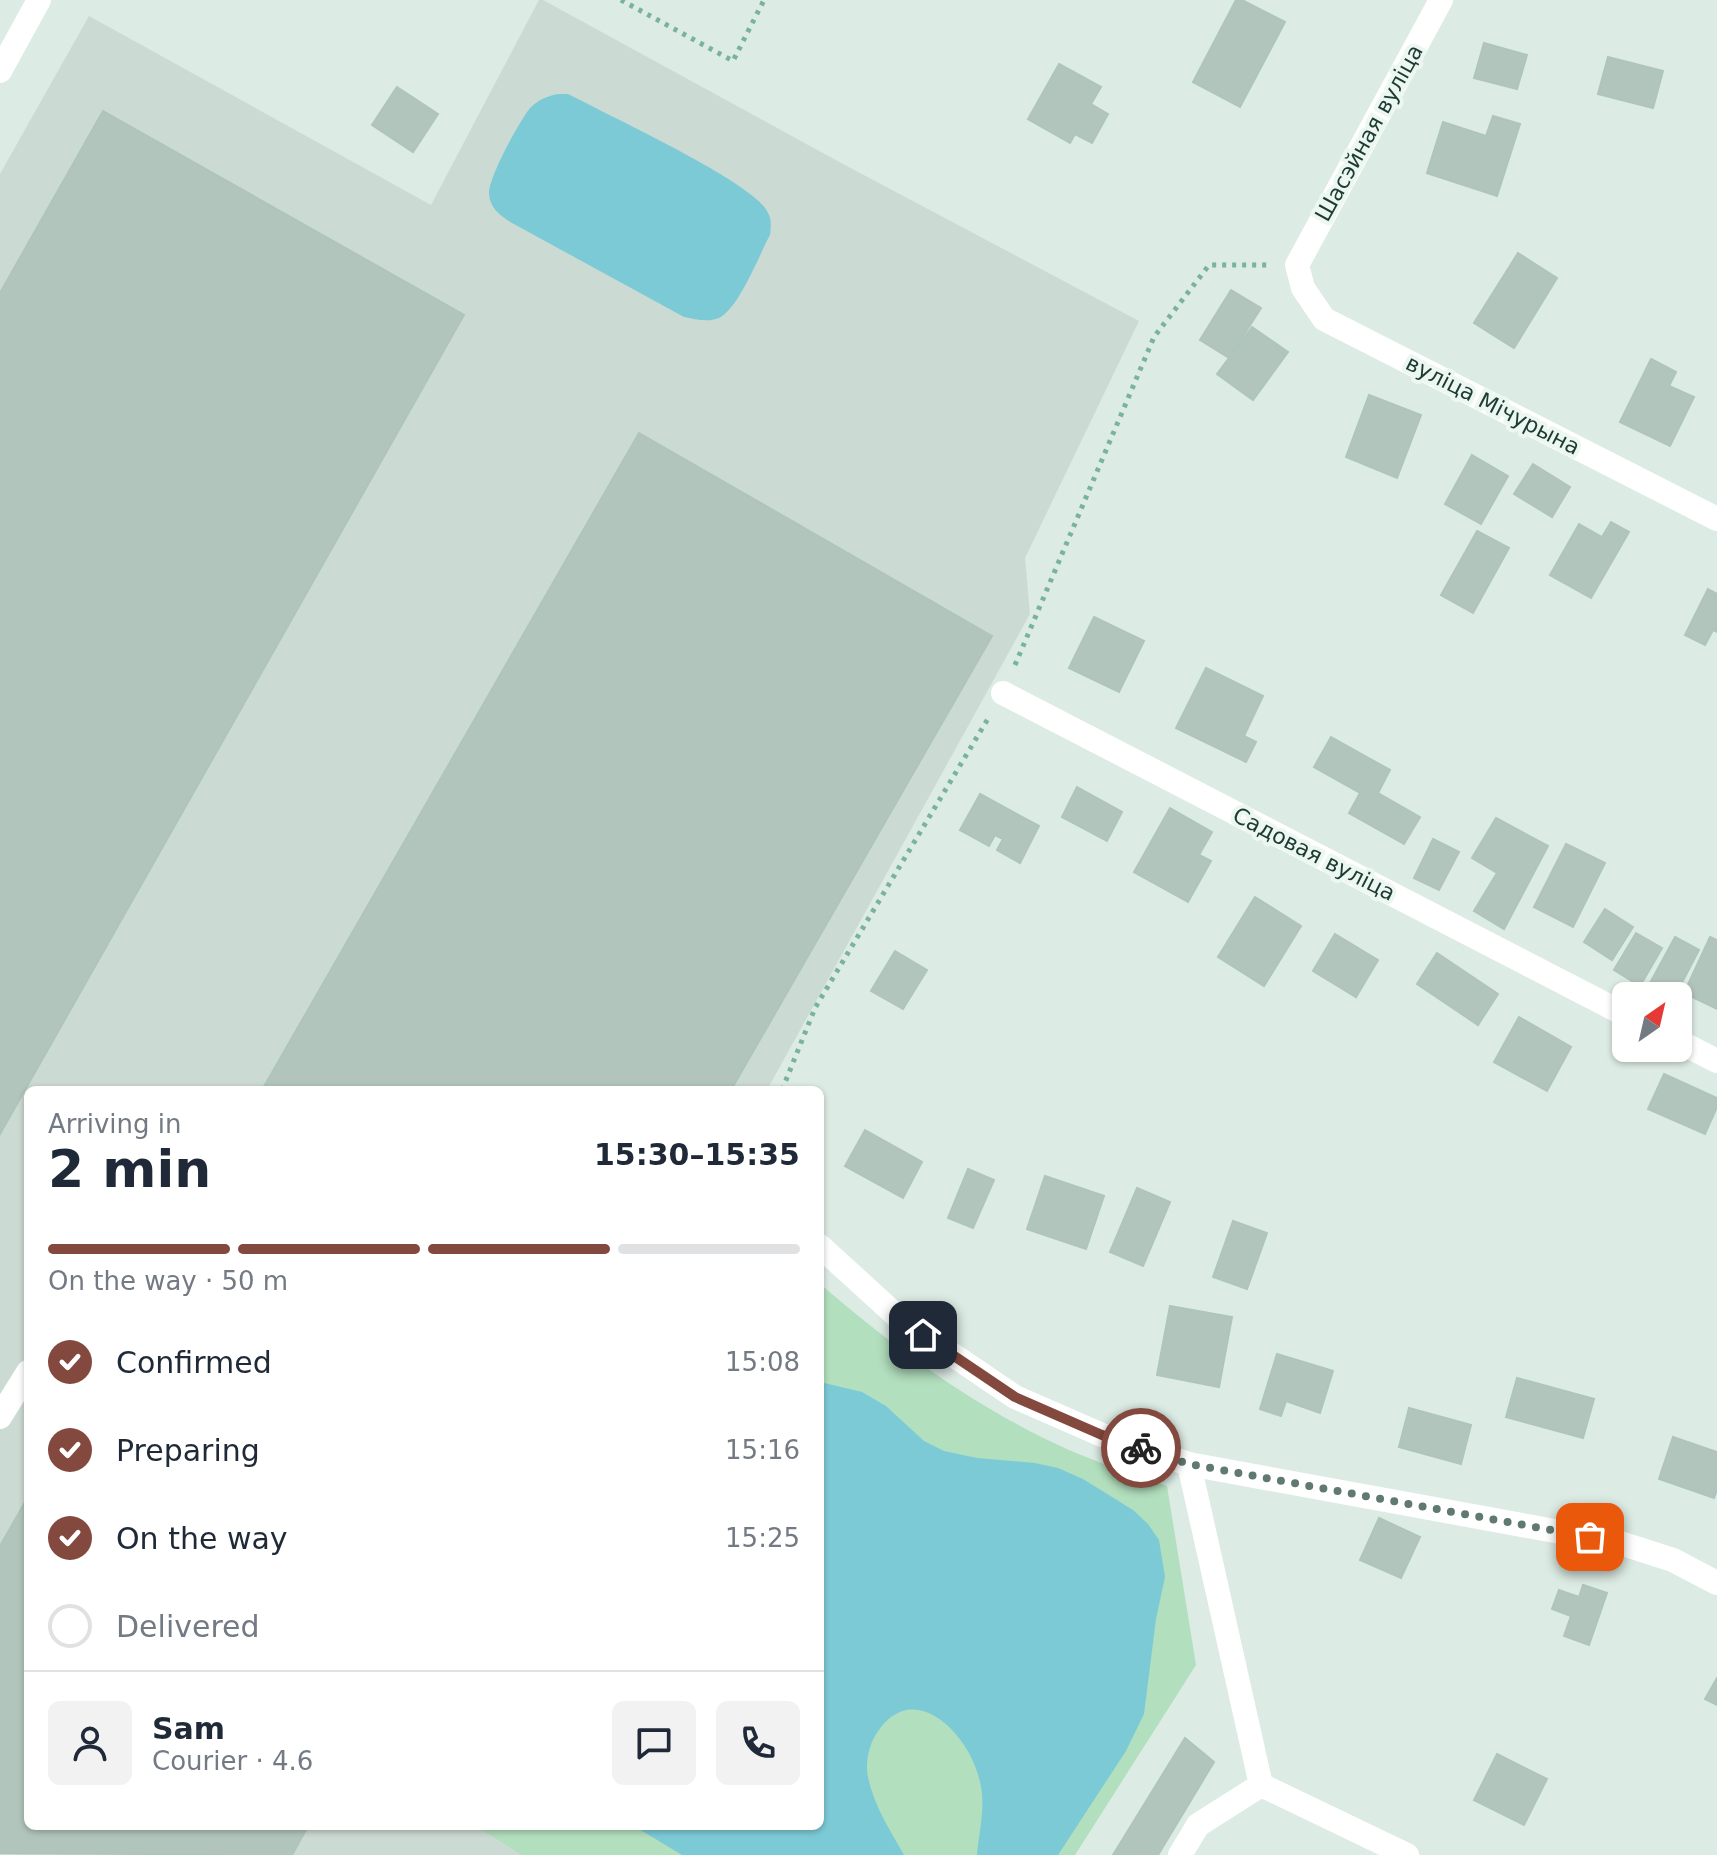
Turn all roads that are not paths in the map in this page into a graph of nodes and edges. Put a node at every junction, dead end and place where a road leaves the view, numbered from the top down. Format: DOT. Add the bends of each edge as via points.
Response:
graph roads {
  1 [pos="39,0"];
  2 [pos="1441,0"];
  3 [pos="0,71"];
  4 [pos="1297,265"];
  5 [pos="1717,519"];
  6 [pos="1003,693"];
  7 [pos="1612,1008"];
  8 [pos="1692,1048"];
  9 [pos="1717,1061"];
  10 [pos="824,1250"];
  11 [pos="24,1378"];
  12 [pos="0,1417"];
  13 [pos="1189,1464"];
  14 [pos="1717,1583"];
  15 [pos="1261,1785"];
  16 [pos="1180,1855"];
  17 [pos="1407,1855"];
  1 -- 3 [label="street"];
  2 -- 4 [label="street, Шасэйная вуліца"];
  4 -- 5 [label="street, вуліца Мічурына" via="1303,288 1324,319"];
  6 -- 7 [label="street, Садовая вуліца"];
  8 -- 9 [label="street"];
  10 -- 13 [label="street" via="900,1319 1015,1397 1102,1435"];
  11 -- 12 [label="street"];
  13 -- 14 [label="street" via="1620,1543 1673,1560"];
  13 -- 15 [label="street"];
  15 -- 16 [label="street" via="1198,1825"];
  15 -- 17 [label="street"];
}
